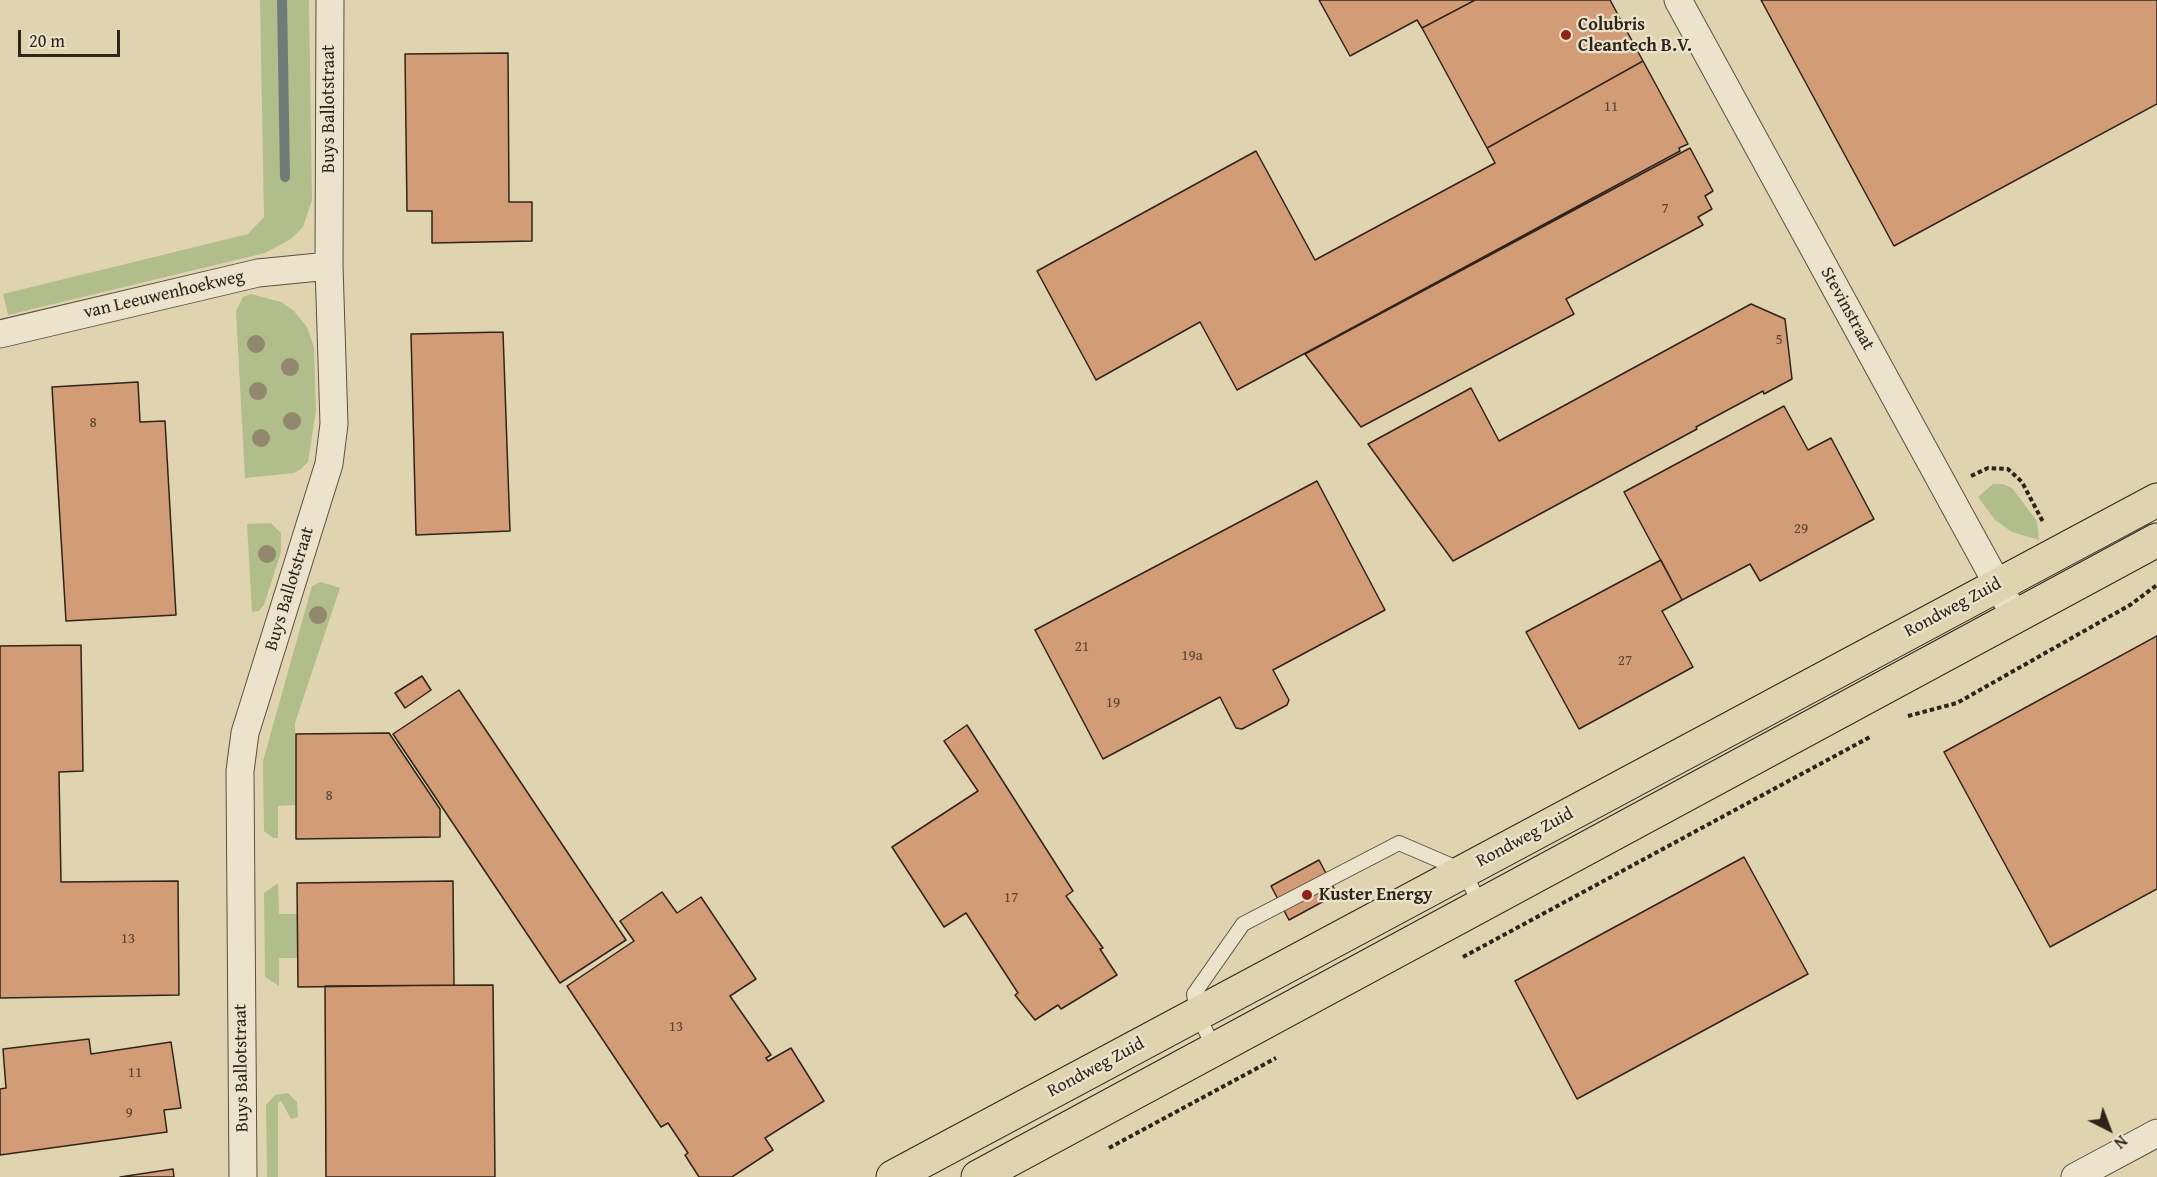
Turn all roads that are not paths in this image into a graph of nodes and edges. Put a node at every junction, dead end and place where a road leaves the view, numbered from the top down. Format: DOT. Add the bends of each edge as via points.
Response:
graph roads {
  1 [pos="330,0"];
  2 [pos="1678,0"];
  3 [pos="329,266"];
  4 [pos="0,334"];
  5 [pos="2157,500"];
  6 [pos="2157,540"];
  7 [pos="1998,584"];
  8 [pos="2016,618"];
  9 [pos="1464,871"];
  10 [pos="1481,907"];
  11 [pos="1197,1014"];
  12 [pos="1215,1049"];
  13 [pos="2157,1133"];
  14 [pos="243,1177"];
  15 [pos="893,1177"];
  16 [pos="978,1177"];
  17 [pos="2075,1177"];
  1 -- 3 [label="street, Buys Ballotstraat"];
  2 -- 7 [label="street, Stevinstraat"];
  3 -- 4 [label="street, van Leeuwenhoekweg" via="258,273"];
  3 -- 14 [label="street, Buys Ballotstraat" via="334,424 329,464 245,734 240,771"];
  5 -- 7 [label="main road, Rondweg Zuid"];
  6 -- 8 [label="main road"];
  7 -- 8 [label="street, Stevinstraat"];
  7 -- 9 [label="main road, Rondweg Zuid"];
  8 -- 10 [label="main road"];
  9 -- 10 [label="lane"];
  9 -- 11 [label="main road, Rondweg Zuid"];
  9 -- 11 [label="lane" via="1399,843 1243,924 1194,994"];
  10 -- 12 [label="main road"];
  11 -- 12 [label="lane"];
  11 -- 15 [label="main road, Rondweg Zuid"];
  12 -- 16 [label="main road"];
  13 -- 17 [label="street"];
}
